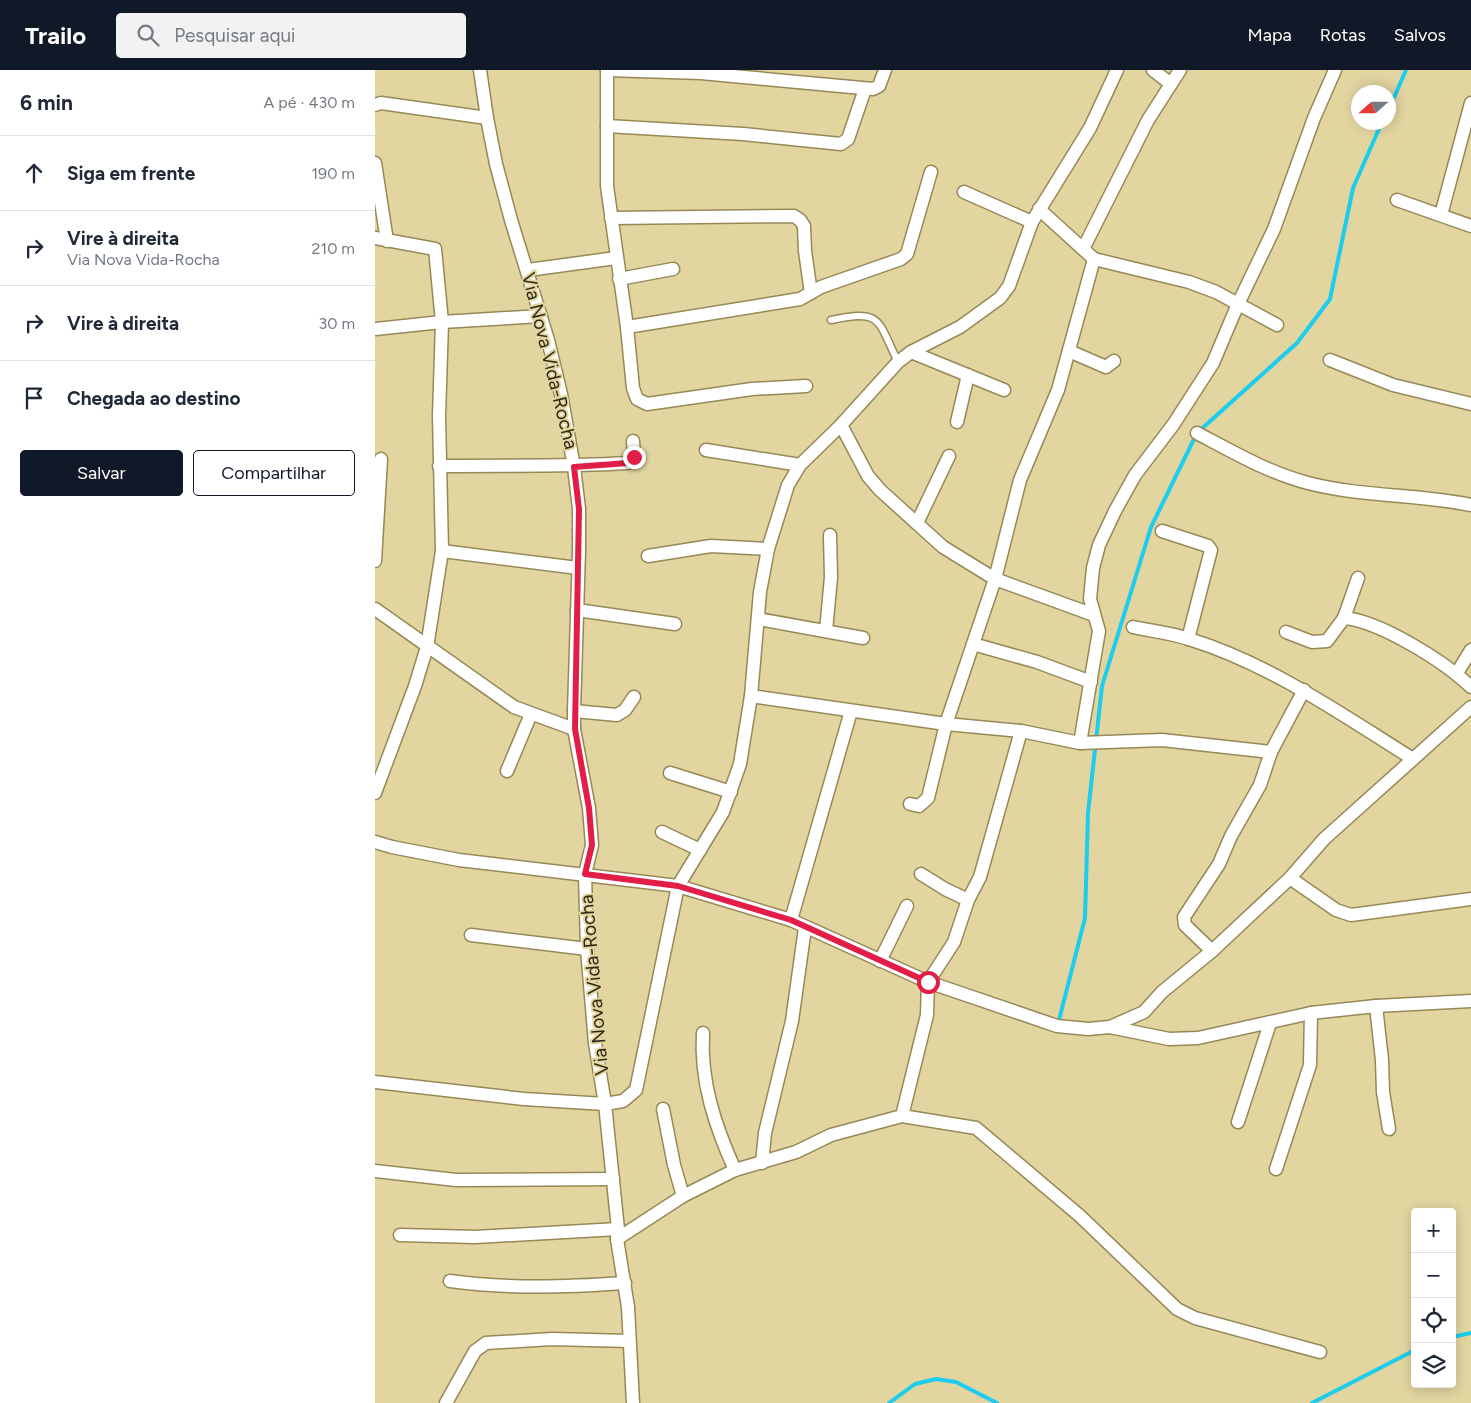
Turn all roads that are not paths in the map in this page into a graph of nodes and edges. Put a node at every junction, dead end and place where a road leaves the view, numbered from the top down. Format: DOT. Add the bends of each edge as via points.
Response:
graph roads {
  1 [pos="481,70"];
  2 [pos="607,70"];
  3 [pos="885,70"];
  4 [pos="1117,70"];
  5 [pos="1153,70"];
  6 [pos="1180,70"];
  7 [pos="1335,70"];
  8 [pos="670,71"];
  9 [pos="1171,84"];
  10 [pos="865,89"];
  11 [pos="1471,103"];
  12 [pos="375,105"];
  13 [pos="487,118"];
  14 [pos="607,126"];
  15 [pos="375,163"];
  16 [pos="931,172"];
  17 [pos="964,192"];
  18 [pos="1397,200"];
  19 [pos="1039,209"];
  20 [pos="1441,215"];
  21 [pos="611,218"];
  22 [pos="1032,222"];
  23 [pos="1471,226"];
  24 [pos="381,239"];
  25 [pos="1083,249"];
  26 [pos="616,258"];
  27 [pos="1094,259"];
  28 [pos="673,269"];
  29 [pos="528,270"];
  30 [pos="619,279"];
  31 [pos="811,293"];
  32 [pos="1238,304"];
  33 [pos="541,316"];
  34 [pos="831,320"];
  35 [pos="442,322"];
  36 [pos="1277,325"];
  37 [pos="627,327"];
  38 [pos="375,329"];
  39 [pos="1069,351"];
  40 [pos="911,352"];
  41 [pos="1329,360"];
  42 [pos="1114,361"];
  43 [pos="898,362"];
  44 [pos="968,375"];
  45 [pos="806,386"];
  46 [pos="1005,390"];
  47 [pos="1471,404"];
  48 [pos="957,422"];
  49 [pos="841,425"];
  50 [pos="1197,433"];
  51 [pos="633,441"];
  52 [pos="706,450"];
  53 [pos="949,456"];
  54 [pos="381,459"];
  55 [pos="800,464"];
  56 [pos="439,466"];
  57 [pos="574,467"];
  58 [pos="1471,505"];
  59 [pos="917,523"];
  60 [pos="1162,531"];
  61 [pos="830,535"];
  62 [pos="768,549"];
  63 [pos="442,551"];
  64 [pos="648,556"];
  65 [pos="375,561"];
  66 [pos="578,568"];
  67 [pos="1358,578"];
  68 [pos="995,579"];
  69 [pos="375,609"];
  70 [pos="577,610"];
  71 [pos="1094,615"];
  72 [pos="1344,618"];
  73 [pos="758,619"];
  74 [pos="675,624"];
  75 [pos="1133,627"];
  76 [pos="825,631"];
  77 [pos="1286,632"];
  78 [pos="863,638"];
  79 [pos="1188,639"];
  80 [pos="973,644"];
  81 [pos="427,647"];
  82 [pos="1471,650"];
  83 [pos="1457,673"];
  84 [pos="1091,682"];
  85 [pos="1471,687"];
  86 [pos="1304,690"];
  87 [pos="751,696"];
  88 [pos="634,697"];
  89 [pos="1471,707"];
  90 [pos="574,711"];
  91 [pos="851,711"];
  92 [pos="531,714"];
  93 [pos="947,724"];
  94 [pos="575,729"];
  95 [pos="1021,731"];
  96 [pos="1080,743"];
  97 [pos="1271,752"];
  98 [pos="1413,759"];
  99 [pos="507,771"];
  100 [pos="670,773"];
  101 [pos="731,792"];
  102 [pos="375,793"];
  103 [pos="911,804"];
  104 [pos="662,832"];
  105 [pos="375,842"];
  106 [pos="701,850"];
  107 [pos="585,874"];
  108 [pos="921,874"];
  109 [pos="1290,878"];
  110 [pos="678,886"];
  111 [pos="1471,899"];
  112 [pos="969,900"];
  113 [pos="907,906"];
  114 [pos="791,920"];
  115 [pos="805,928"];
  116 [pos="471,935"];
  117 [pos="587,949"];
  118 [pos="1212,951"];
  119 [pos="880,961"];
  120 [pos="928,982"];
  121 [pos="1471,1001"];
  122 [pos="1376,1006"];
  123 [pos="1311,1013"];
  124 [pos="1270,1023"];
  125 [pos="1110,1027"];
  126 [pos="703,1032"];
  127 [pos="375,1082"];
  128 [pos="605,1104"];
  129 [pos="663,1109"];
  130 [pos="903,1116"];
  131 [pos="1238,1122"];
  132 [pos="1389,1129"];
  133 [pos="762,1163"];
  134 [pos="1276,1169"];
  135 [pos="735,1170"];
  136 [pos="375,1172"];
  137 [pos="613,1179"];
  138 [pos="683,1196"];
  139 [pos="618,1234"];
  140 [pos="400,1235"];
  141 [pos="450,1281"];
  142 [pos="625,1283"];
  143 [pos="629,1341"];
  144 [pos="1320,1352"];
  145 [pos="446,1403"];
  146 [pos="633,1403"];
  1 -- 13 [label="street, Via Nova Vida-Rocha"];
  2 -- 8 [label="street"];
  2 -- 14 [label="street"];
  3 -- 10 [label="street" via="879,86"];
  4 -- 19 [label="street" via="1091,128"];
  5 -- 9 [label="street"];
  6 -- 9 [label="street"];
  7 -- 32 [label="street" via="1274,229"];
  8 -- 10 [label="street"];
  9 -- 25 [label="street" via="1148,120"];
  10 -- 14 [label="street" via="848,139 841,144"];
  11 -- 20 [label="street"];
  12 -- 13 [label="street" via="381,103"];
  13 -- 29 [label="street, Via Nova Vida-Rocha" via="511,220"];
  14 -- 21 [label="street" via="606,178"];
  15 -- 24 [label="street"];
  16 -- 31 [label="street" via="907,254 887,266"];
  17 -- 22 [label="street"];
  18 -- 20 [label="street"];
  19 -- 22 [label="street"];
  19 -- 25 [label="street"];
  20 -- 23 [label="street"];
  21 -- 26 [label="street"];
  21 -- 31 [label="street" via="794,216 804,226"];
  22 -- 40 [label="street" via="1009,286 1000,298 960,327"];
  24 -- 35 [label="street" via="435,249"];
  25 -- 27 [label="street"];
  26 -- 29 [label="street"];
  26 -- 30 [label="street"];
  27 -- 32 [label="street" via="1189,282"];
  27 -- 39 [label="street"];
  28 -- 30 [label="street"];
  29 -- 33 [label="street, Via Nova Vida-Rocha"];
  30 -- 37 [label="street"];
  31 -- 37 [label="street" via="800,299"];
  32 -- 36 [label="street"];
  32 -- 71 [label="street" via="1213,363 1173,425 1135,475 1099,545 1090,599"];
  33 -- 35 [label="street"];
  33 -- 57 [label="street, Via Nova Vida-Rocha" via="561,394"];
  34 -- 43 [label="lane" via="860,314 873,318 879,322"];
  35 -- 38 [label="street"];
  35 -- 56 [label="street"];
  37 -- 45 [label="street" via="633,388 637,399 647,404 752,389"];
  39 -- 42 [label="street" via="1106,368"];
  39 -- 68 [label="street" via="1052,406 1022,473"];
  40 -- 43 [label="street"];
  40 -- 44 [label="street"];
  41 -- 47 [label="street" via="1393,385"];
  43 -- 49 [label="street"];
  44 -- 46 [label="street"];
  44 -- 48 [label="street"];
  49 -- 55 [label="street"];
  49 -- 59 [label="street" via="868,476"];
  50 -- 58 [label="street" via="1256,464 1307,483"];
  51 -- 57 [label="street" via="634,457 628,463"];
  52 -- 55 [label="street"];
  53 -- 59 [label="street"];
  54 -- 65 [label="street"];
  55 -- 62 [label="street" via="788,484"];
  56 -- 57 [label="street"];
  56 -- 63 [label="street"];
  57 -- 66 [label="street, Via Nova Vida-Rocha" via="579,509"];
  59 -- 68 [label="street" via="951,553"];
  60 -- 79 [label="street" via="1208,546 1211,550"];
  61 -- 76 [label="street" via="831,576"];
  62 -- 64 [label="street" via="711,546"];
  62 -- 73 [label="street"];
  63 -- 66 [label="street"];
  63 -- 81 [label="street"];
  66 -- 70 [label="street, Via Nova Vida-Rocha"];
  67 -- 72 [label="street"];
  68 -- 71 [label="street"];
  68 -- 80 [label="street"];
  69 -- 81 [label="street"];
  70 -- 74 [label="street"];
  70 -- 90 [label="street, Via Nova Vida-Rocha"];
  71 -- 84 [label="street" via="1099,631"];
  72 -- 77 [label="street" via="1327,641 1312,642"];
  72 -- 83 [label="street" via="1407,642"];
  73 -- 76 [label="street"];
  73 -- 87 [label="street"];
  75 -- 79 [label="street"];
  76 -- 78 [label="street"];
  79 -- 86 [label="street" via="1254,665"];
  80 -- 84 [label="street"];
  80 -- 93 [label="street"];
  81 -- 92 [label="street" via="515,707"];
  81 -- 102 [label="street"];
  82 -- 83 [label="street"];
  83 -- 85 [label="street"];
  84 -- 96 [label="street"];
  86 -- 97 [label="street"];
  86 -- 98 [label="street"];
  87 -- 91 [label="street"];
  87 -- 101 [label="street" via="740,764"];
  88 -- 90 [label="street" via="625,710 617,714"];
  89 -- 98 [label="street"];
  90 -- 94 [label="street, Via Nova Vida-Rocha"];
  91 -- 93 [label="street"];
  91 -- 114 [label="street"];
  92 -- 94 [label="street"];
  92 -- 99 [label="street"];
  93 -- 95 [label="street"];
  93 -- 103 [label="street" via="929,798 919,806"];
  94 -- 107 [label="street, Via Nova Vida-Rocha" via="592,845"];
  95 -- 96 [label="street"];
  95 -- 112 [label="street" via="980,877"];
  96 -- 97 [label="street" via="1162,740"];
  97 -- 118 [label="street" via="1260,785 1219,864 1184,917 1185,925"];
  98 -- 109 [label="street" via="1324,839"];
  100 -- 101 [label="street"];
  101 -- 106 [label="street"];
  104 -- 106 [label="street"];
  105 -- 107 [label="street" via="459,860"];
  106 -- 110 [label="street"];
  107 -- 110 [label="street"];
  107 -- 117 [label="street, Via Nova Vida-Rocha"];
  108 -- 112 [label="street"];
  109 -- 111 [label="street" via="1336,910 1351,915"];
  109 -- 118 [label="street"];
  110 -- 114 [label="street"];
  110 -- 128 [label="street" via="638,1085 631,1096"];
  112 -- 120 [label="street" via="954,942"];
  113 -- 119 [label="street"];
  114 -- 115 [label="street"];
  115 -- 119 [label="street"];
  115 -- 133 [label="street" via="792,1021 765,1133"];
  116 -- 117 [label="street"];
  117 -- 128 [label="street, Via Nova Vida-Rocha" via="595,1043"];
  118 -- 125 [label="street" via="1162,992 1144,1012"];
  119 -- 120 [label="street"];
  120 -- 125 [label="street" via="1057,1026"];
  120 -- 130 [label="street" via="927,1015"];
  121 -- 122 [label="street"];
  122 -- 123 [label="street"];
  122 -- 132 [label="street" via="1384,1107"];
  123 -- 124 [label="street"];
  123 -- 134 [label="street" via="1310,1065"];
  124 -- 125 [label="street" via="1198,1038 1169,1039"];
  124 -- 131 [label="street"];
  126 -- 135 [label="street" via="705,1079 716,1126"];
  127 -- 128 [label="street" via="524,1099"];
  128 -- 137 [label="street, Via Nova Vida-Rocha"];
  129 -- 138 [label="street"];
  130 -- 133 [label="street" via="831,1135"];
  130 -- 144 [label="street" via="976,1128 1080,1216 1177,1309 1195,1318"];
  133 -- 135 [label="street"];
  135 -- 138 [label="street"];
  136 -- 137 [label="street" via="456,1180"];
  137 -- 139 [label="street, Via Nova Vida-Rocha"];
  138 -- 139 [label="street"];
  139 -- 140 [label="street"];
  139 -- 142 [label="street, Via Nova Vida-Rocha"];
  141 -- 142 [label="street" via="555,1288"];
  142 -- 143 [label="street, Via Nova Vida-Rocha"];
  143 -- 145 [label="street" via="552,1339 486,1343 475,1351"];
  143 -- 146 [label="street, Via Nova Vida-Rocha"];
}
